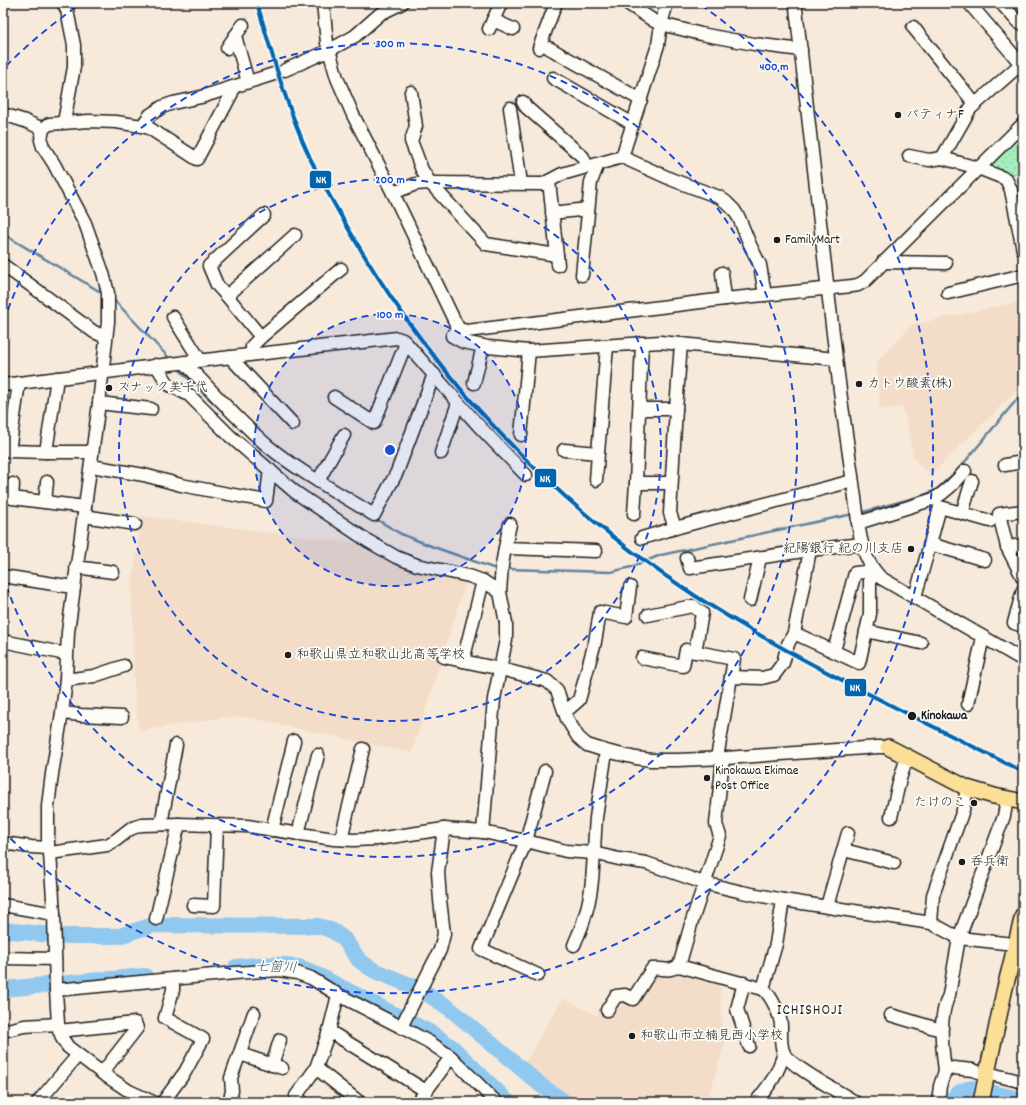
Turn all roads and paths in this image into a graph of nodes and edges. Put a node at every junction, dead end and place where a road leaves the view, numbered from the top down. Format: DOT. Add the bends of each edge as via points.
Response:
graph roads {
  1 [pos="64,3"];
  2 [pos="323,3"];
  3 [pos="402,3"];
  4 [pos="501,3"];
  5 [pos="556,3"];
  6 [pos="628,3"];
  7 [pos="667,3"];
  8 [pos="797,3"];
  9 [pos="969,3"];
  10 [pos="1001,3"];
  11 [pos="1023,20"];
  12 [pos="661,24"];
  13 [pos="243,25"];
  14 [pos="913,27"];
  15 [pos="513,29"];
  16 [pos="235,36"];
  17 [pos="227,48"];
  18 [pos="801,50"];
  19 [pos="329,54"];
  20 [pos="1022,63"];
  21 [pos="553,78"];
  22 [pos="248,82"];
  23 [pos="231,90"];
  24 [pos="411,92"];
  25 [pos="641,100"];
  26 [pos="523,102"];
  27 [pos="975,104"];
  28 [pos="510,108"];
  29 [pos="3,114"];
  30 [pos="64,120"];
  31 [pos="633,124"];
  32 [pos="1023,124"];
  33 [pos="142,126"];
  34 [pos="43,129"];
  35 [pos="909,156"];
  36 [pos="622,157"];
  37 [pos="942,158"];
  38 [pos="592,166"];
  39 [pos="978,168"];
  40 [pos="549,181"];
  41 [pos="430,183"];
  42 [pos="521,183"];
  43 [pos="393,193"];
  44 [pos="588,209"];
  45 [pos="552,213"];
  46 [pos="264,215"];
  47 [pos="295,235"];
  48 [pos="1023,250"];
  49 [pos="883,262"];
  50 [pos="946,263"];
  51 [pos="3,265"];
  52 [pos="341,269"];
  53 [pos="722,274"];
  54 [pos="582,275"];
  55 [pos="1023,275"];
  56 [pos="828,288"];
  57 [pos="948,293"];
  58 [pos="765,295"];
  59 [pos="227,296"];
  60 [pos="725,299"];
  61 [pos="173,316"];
  62 [pos="459,329"];
  63 [pos="106,337"];
  64 [pos="260,337"];
  65 [pos="406,344"];
  66 [pos="642,344"];
  67 [pos="682,344"];
  68 [pos="483,346"];
  69 [pos="607,346"];
  70 [pos="529,351"];
  71 [pos="252,354"];
  72 [pos="230,357"];
  73 [pos="836,359"];
  74 [pos="200,360"];
  75 [pos="178,363"];
  76 [pos="156,365"];
  77 [pos="102,372"];
  78 [pos="434,374"];
  79 [pos="57,378"];
  80 [pos="19,383"];
  81 [pos="474,383"];
  82 [pos="3,385"];
  83 [pos="334,397"];
  84 [pos="99,403"];
  85 [pos="458,403"];
  86 [pos="151,409"];
  87 [pos="640,409"];
  88 [pos="676,409"];
  89 [pos="293,424"];
  90 [pos="521,435"];
  91 [pos="344,436"];
  92 [pos="564,450"];
  93 [pos="6,451"];
  94 [pos="46,452"];
  95 [pos="92,452"];
  96 [pos="441,453"];
  97 [pos="598,453"];
  98 [pos="1023,462"];
  99 [pos="1005,464"];
  100 [pos="91,466"];
  101 [pos="270,470"];
  102 [pos="526,475"];
  103 [pos="596,480"];
  104 [pos="318,481"];
  105 [pos="852,481"];
  106 [pos="48,482"];
  107 [pos="636,483"];
  108 [pos="671,483"];
  109 [pos="13,484"];
  110 [pos="45,502"];
  111 [pos="1023,511"];
  112 [pos="84,512"];
  113 [pos="962,513"];
  114 [pos="634,514"];
  115 [pos="857,517"];
  116 [pos="990,521"];
  117 [pos="135,524"];
  118 [pos="510,524"];
  119 [pos="675,528"];
  120 [pos="642,538"];
  121 [pos="862,544"];
  122 [pos="930,544"];
  123 [pos="1023,545"];
  124 [pos="1007,547"];
  125 [pos="505,548"];
  126 [pos="810,550"];
  127 [pos="596,551"];
  128 [pos="687,558"];
  129 [pos="760,558"];
  130 [pos="985,560"];
  131 [pos="76,567"];
  132 [pos="113,572"];
  133 [pos="872,572"];
  134 [pos="3,576"];
  135 [pos="1023,578"];
  136 [pos="483,581"];
  137 [pos="73,587"];
  138 [pos="630,587"];
  139 [pos="500,592"];
  140 [pos="1023,593"];
  141 [pos="915,598"];
  142 [pos="750,600"];
  143 [pos="648,615"];
  144 [pos="1023,626"];
  145 [pos="866,631"];
  146 [pos="794,633"];
  147 [pos="983,637"];
  148 [pos="3,641"];
  149 [pos="921,643"];
  150 [pos="834,651"];
  151 [pos="695,652"];
  152 [pos="66,654"];
  153 [pos="444,657"];
  154 [pos="642,658"];
  155 [pos="1023,660"];
  156 [pos="463,661"];
  157 [pos="124,666"];
  158 [pos="501,669"];
  159 [pos="732,677"];
  160 [pos="66,680"];
  161 [pos="968,704"];
  162 [pos="565,712"];
  163 [pos="62,713"];
  164 [pos="122,717"];
  165 [pos="294,741"];
  166 [pos="176,746"];
  167 [pos="888,747"];
  168 [pos="363,749"];
  169 [pos="606,751"];
  170 [pos="318,755"];
  171 [pos="907,757"];
  172 [pos="720,758"];
  173 [pos="545,771"];
  174 [pos="967,788"];
  175 [pos="1007,799"];
  176 [pos="1023,802"];
  177 [pos="890,817"];
  178 [pos="161,824"];
  179 [pos="179,824"];
  180 [pos="217,825"];
  181 [pos="444,829"];
  182 [pos="272,830"];
  183 [pos="483,832"];
  184 [pos="848,833"];
  185 [pos="298,834"];
  186 [pos="341,839"];
  187 [pos="526,841"];
  188 [pos="3,843"];
  189 [pos="49,850"];
  190 [pos="844,850"];
  191 [pos="593,853"];
  192 [pos="894,863"];
  193 [pos="704,883"];
  194 [pos="783,900"];
  195 [pos="3,905"];
  196 [pos="193,905"];
  197 [pos="827,906"];
  198 [pos="54,914"];
  199 [pos="1023,915"];
  200 [pos="156,919"];
  201 [pos="931,923"];
  202 [pos="959,938"];
  203 [pos="1019,944"];
  204 [pos="574,945"];
  205 [pos="3,958"];
  206 [pos="55,959"];
  207 [pos="679,966"];
  208 [pos="538,975"];
  209 [pos="173,979"];
  210 [pos="744,983"];
  211 [pos="56,986"];
  212 [pos="763,988"];
  213 [pos="338,995"];
  214 [pos="607,1010"];
  215 [pos="254,1013"];
  216 [pos="891,1015"];
  217 [pos="403,1023"];
  218 [pos="59,1027"];
  219 [pos="941,1030"];
  220 [pos="3,1031"];
  221 [pos="329,1031"];
  222 [pos="280,1040"];
  223 [pos="749,1046"];
  224 [pos="784,1053"];
  225 [pos="240,1054"];
  226 [pos="78,1055"];
  227 [pos="451,1058"];
  228 [pos="316,1068"];
  229 [pos="945,1071"];
  230 [pos="102,1073"];
  231 [pos="985,1078"];
  232 [pos="1023,1082"];
  233 [pos="426,1091"];
  234 [pos="984,1100"];
  235 [pos="147,1101"];
  236 [pos="38,1102"];
  237 [pos="163,1102"];
  238 [pos="229,1102"];
  239 [pos="302,1102"];
  240 [pos="360,1102"];
  241 [pos="418,1102"];
  242 [pos="496,1102"];
  243 [pos="756,1102"];
  244 [pos="855,1102"];
  245 [pos="938,1102"];
  1 -- 30 [label="street" via="74,46 74,67"];
  2 -- 19 [label="street"];
  3 -- 19 [label="street" via="380,14"];
  4 -- 15 [label="street" via="491,25"];
  5 -- 25 [label="street" via="544,48"];
  6 -- 12 [label="street"];
  7 -- 12 [label="street"];
  8 -- 18 [label="street"];
  9 -- 20 [label="street"];
  10 -- 11 [label="street" via="1019,23"];
  12 -- 18 [label="street" via="754,44"];
  12 -- 25 [label="street" via="658,45"];
  13 -- 16 [label="street"];
  14 -- 27 [label="street"];
  16 -- 17 [label="street"];
  16 -- 22 [label="street"];
  18 -- 56 [label="street"];
  19 -- 22 [label="street"];
  19 -- 43 [label="street" via="353,115"];
  20 -- 27 [label="street"];
  21 -- 31 [label="street"];
  22 -- 23 [label="street"];
  23 -- 33 [label="street" via="162,107 150,115"];
  23 -- 33 [label="street" via="197,159"];
  24 -- 41 [label="street" via="416,126 411,141"];
  25 -- 31 [label="street"];
  26 -- 38 [label="street"];
  27 -- 37 [label="street" via="965,116"];
  28 -- 42 [label="street"];
  29 -- 34 [label="street"];
  30 -- 33 [label="street"];
  30 -- 34 [label="street"];
  31 -- 36 [label="street"];
  32 -- 39 [label="street"];
  34 -- 63 [label="street" via="43,147 85,223 104,273 108,297"];
  35 -- 37 [label="street" via="929,160"];
  36 -- 38 [label="street"];
  36 -- 58 [label="street" via="726,202 739,218 760,266"];
  37 -- 39 [label="street"];
  38 -- 40 [label="street" via="562,174"];
  38 -- 44 [label="street"];
  39 -- 48 [label="street" via="1006,179 1011,190"];
  39 -- 49 [label="street"];
  40 -- 42 [label="street" via="543,184"];
  40 -- 45 [label="street"];
  41 -- 42 [label="street"];
  41 -- 43 [label="street" via="416,184"];
  41 -- 45 [label="street" via="486,244 558,260"];
  43 -- 62 [label="street"];
  44 -- 45 [label="street"];
  44 -- 54 [label="street"];
  46 -- 59 [label="street" via="209,266 217,285"];
  47 -- 59 [label="street"];
  49 -- 50 [label="street"];
  49 -- 56 [label="street" via="858,285"];
  51 -- 63 [label="street" via="94,332"];
  52 -- 64 [label="street"];
  53 -- 60 [label="street"];
  55 -- 57 [label="street"];
  56 -- 58 [label="street"];
  56 -- 73 [label="street"];
  58 -- 60 [label="street"];
  59 -- 64 [label="street"];
  60 -- 62 [label="street"];
  61 -- 74 [label="street"];
  62 -- 68 [label="street" via="452,336 463,342"];
  63 -- 77 [label="street"];
  64 -- 71 [label="street" via="252,346"];
  65 -- 71 [label="street" via="403,340 390,338"];
  65 -- 78 [label="street"];
  65 -- 83 [label="street" via="374,423"];
  66 -- 67 [label="street"];
  66 -- 69 [label="street"];
  66 -- 87 [label="street"];
  67 -- 73 [label="street"];
  67 -- 88 [label="street"];
  68 -- 70 [label="street"];
  68 -- 81 [label="street"];
  69 -- 70 [label="street"];
  69 -- 97 [label="street"];
  70 -- 90 [label="street"];
  71 -- 72 [label="street"];
  72 -- 74 [label="street"];
  72 -- 89 [label="street"];
  73 -- 105 [label="street"];
  74 -- 75 [label="street"];
  75 -- 76 [label="street"];
  75 -- 104 [label="street" via="269,447"];
  76 -- 77 [label="street"];
  76 -- 101 [label="street" via="168,384 189,395 230,436"];
  77 -- 79 [label="street"];
  77 -- 84 [label="street"];
  78 -- 85 [label="street"];
  78 -- 104 [label="street" via="397,472 374,514"];
  79 -- 80 [label="street"];
  79 -- 94 [label="street"];
  80 -- 82 [label="street"];
  80 -- 93 [label="street"];
  84 -- 86 [label="street"];
  84 -- 95 [label="street"];
  85 -- 96 [label="street"];
  85 -- 102 [label="street"];
  87 -- 88 [label="street"];
  87 -- 107 [label="street"];
  88 -- 108 [label="street"];
  91 -- 104 [label="street"];
  92 -- 97 [label="street"];
  93 -- 94 [label="street"];
  94 -- 95 [label="street"];
  95 -- 100 [label="street"];
  97 -- 103 [label="street"];
  98 -- 99 [label="street"];
  100 -- 101 [label="street" via="144,475 265,506"];
  100 -- 112 [label="street"];
  101 -- 136 [label="street" via="295,492 368,542 396,557 417,565"];
  105 -- 115 [label="street"];
  105 -- 119 [label="street"];
  106 -- 110 [label="street"];
  107 -- 108 [label="street"];
  107 -- 114 [label="street"];
  108 -- 119 [label="street" via="670,514"];
  109 -- 110 [label="street" via="12,498"];
  110 -- 112 [label="street"];
  111 -- 124 [label="street" via="999,514"];
  112 -- 117 [label="street"];
  112 -- 131 [label="street"];
  113 -- 115 [label="street" via="968,476 934,499"];
  113 -- 116 [label="street"];
  113 -- 122 [label="street" via="940,507"];
  115 -- 121 [label="street"];
  118 -- 125 [label="street"];
  119 -- 120 [label="street"];
  121 -- 126 [label="street"];
  121 -- 133 [label="street"];
  122 -- 130 [label="street"];
  122 -- 141 [label="street"];
  123 -- 124 [label="street"];
  124 -- 135 [label="street"];
  125 -- 127 [label="street"];
  125 -- 139 [label="street"];
  126 -- 129 [label="street"];
  126 -- 146 [label="street"];
  128 -- 129 [label="street" via="690,568"];
  129 -- 142 [label="street"];
  131 -- 132 [label="street"];
  131 -- 137 [label="street"];
  133 -- 141 [label="street"];
  133 -- 145 [label="street" via="870,614"];
  133 -- 150 [label="street" via="855,573"];
  134 -- 137 [label="street"];
  136 -- 139 [label="street"];
  136 -- 156 [label="street"];
  137 -- 152 [label="street"];
  138 -- 162 [label="street" via="626,617 600,612 595,642 579,700"];
  139 -- 158 [label="street" via="506,623"];
  140 -- 144 [label="street" via="1014,623"];
  141 -- 147 [label="street"];
  143 -- 151 [label="street" via="694,606 702,613"];
  145 -- 149 [label="street"];
  145 -- 150 [label="street" via="858,663"];
  146 -- 150 [label="street"];
  146 -- 159 [label="street" via="783,663 774,675 762,678"];
  147 -- 155 [label="street"];
  147 -- 161 [label="street"];
  148 -- 152 [label="street"];
  151 -- 154 [label="street" via="686,650 683,666"];
  151 -- 159 [label="street" via="734,659"];
  152 -- 160 [label="street"];
  153 -- 156 [label="street"];
  156 -- 158 [label="street"];
  157 -- 160 [label="street" via="94,676"];
  158 -- 162 [label="street" via="547,681 557,690"];
  158 -- 183 [label="street" via="494,699"];
  159 -- 172 [label="street"];
  160 -- 163 [label="street"];
  162 -- 169 [label="street" via="578,737 587,745"];
  163 -- 164 [label="street"];
  163 -- 189 [label="street" via="48,806"];
  165 -- 182 [label="street"];
  166 -- 178 [label="street"];
  167 -- 171 [label="main road"];
  167 -- 172 [label="street"];
  168 -- 186 [label="street"];
  169 -- 172 [label="street" via="651,760"];
  169 -- 191 [label="street"];
  170 -- 185 [label="street"];
  171 -- 174 [label="main road"];
  171 -- 177 [label="street"];
  172 -- 193 [label="street" via="716,824 720,836"];
  173 -- 187 [label="street"];
  174 -- 175 [label="main road"];
  174 -- 201 [label="street" via="963,810 933,895"];
  175 -- 176 [label="main road"];
  175 -- 202 [label="street" via="1004,816"];
  178 -- 179 [label="street"];
  178 -- 189 [label="street" via="141,824 107,845"];
  179 -- 180 [label="street"];
  179 -- 200 [label="street"];
  180 -- 182 [label="street"];
  180 -- 196 [label="street" via="214,906"];
  181 -- 183 [label="street"];
  181 -- 186 [label="street" via="377,839"];
  181 -- 217 [label="street" via="438,872 444,934 440,950"];
  182 -- 185 [label="street"];
  183 -- 187 [label="street"];
  184 -- 190 [label="street"];
  185 -- 186 [label="street"];
  187 -- 191 [label="street" via="566,851"];
  187 -- 208 [label="street" via="481,949"];
  188 -- 189 [label="street"];
  189 -- 198 [label="street"];
  190 -- 192 [label="street"];
  190 -- 197 [label="street"];
  191 -- 193 [label="street" via="646,863"];
  191 -- 204 [label="street" via="593,874 586,912"];
  193 -- 194 [label="street"];
  193 -- 207 [label="street"];
  194 -- 197 [label="street"];
  194 -- 212 [label="street" via="776,944"];
  195 -- 198 [label="street"];
  197 -- 201 [label="street"];
  198 -- 206 [label="street"];
  199 -- 203 [label="main road"];
  201 -- 202 [label="street"];
  202 -- 203 [label="street"];
  202 -- 219 [label="street"];
  203 -- 231 [label="main road" via="1004,992"];
  205 -- 206 [label="street"];
  206 -- 211 [label="street"];
  207 -- 210 [label="street"];
  207 -- 214 [label="street" via="671,970 652,969 633,999 625,995 616,996"];
  209 -- 211 [label="street"];
  209 -- 213 [label="street" via="280,970 310,978"];
  209 -- 237 [label="street" via="173,990 165,1018 203,1039 186,1072"];
  210 -- 212 [label="street"];
  210 -- 223 [label="street" via="737,1009"];
  211 -- 218 [label="street"];
  212 -- 224 [label="street" via="778,1013"];
  213 -- 217 [label="street"];
  213 -- 221 [label="street"];
  215 -- 225 [label="street"];
  216 -- 219 [label="street"];
  217 -- 227 [label="street"];
  218 -- 220 [label="street" via="24,1026"];
  218 -- 226 [label="street" via="68,1047"];
  218 -- 230 [label="street" via="135,1023 137,1028"];
  219 -- 229 [label="street"];
  221 -- 228 [label="street"];
  221 -- 233 [label="street"];
  222 -- 225 [label="street" via="277,1066"];
  224 -- 243 [label="street" via="780,1068"];
  224 -- 244 [label="street" via="812,1078"];
  225 -- 238 [label="street" via="231,1078 232,1091"];
  226 -- 230 [label="street"];
  226 -- 236 [label="street"];
  227 -- 233 [label="street"];
  227 -- 242 [label="street"];
  228 -- 239 [label="street" via="296,1096"];
  228 -- 240 [label="street"];
  229 -- 231 [label="street" via="953,1068 973,1070"];
  229 -- 245 [label="street"];
  230 -- 235 [label="street"];
  231 -- 232 [label="street" via="995,1075"];
  231 -- 234 [label="main road"];
  233 -- 241 [label="street"];
}
